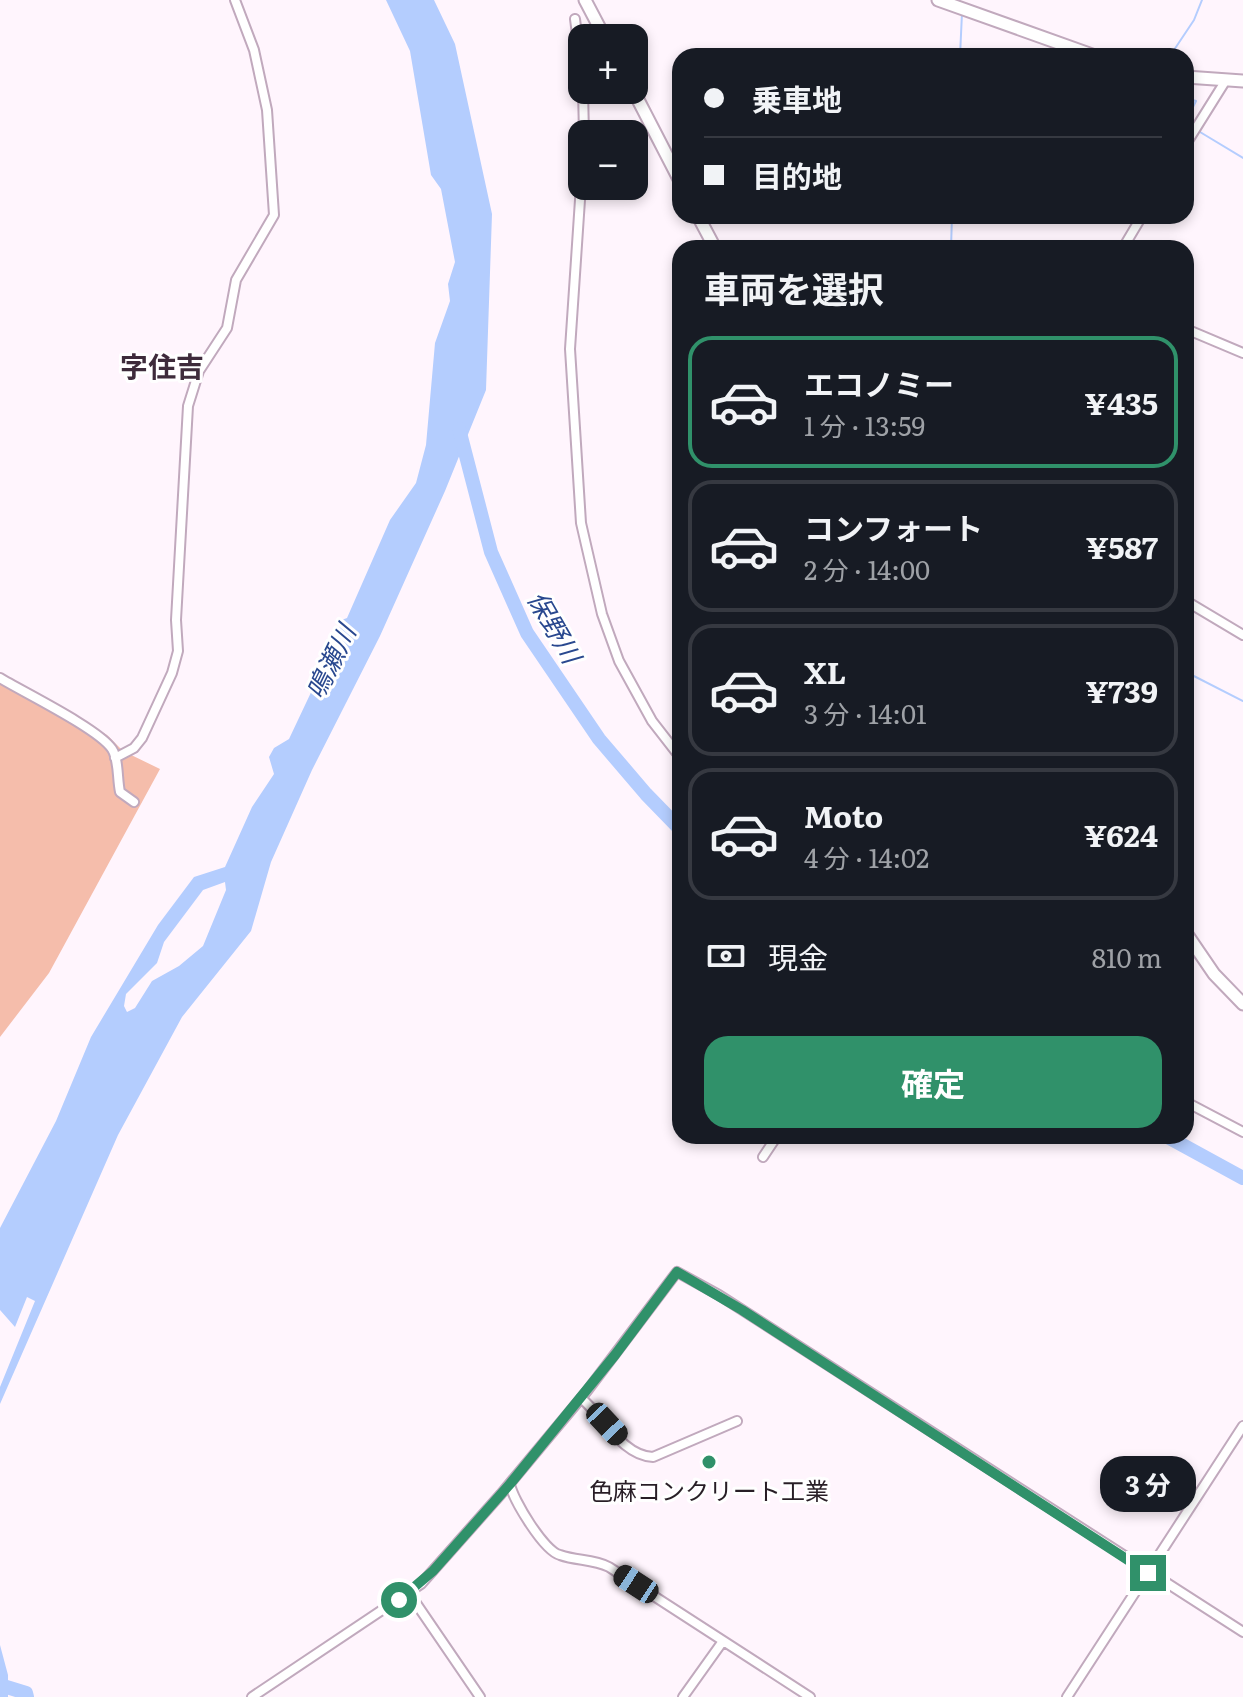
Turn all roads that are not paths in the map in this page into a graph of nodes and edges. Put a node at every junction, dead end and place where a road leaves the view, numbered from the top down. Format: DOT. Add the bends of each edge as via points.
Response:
graph roads {
  1 [pos="235,0"];
  2 [pos="585,0"];
  3 [pos="938,0"];
  4 [pos="575,19"];
  5 [pos="576,24"];
  6 [pos="598,24"];
  7 [pos="1072,48"];
  8 [pos="1194,78"];
  9 [pos="1226,80"];
  10 [pos="1243,81"];
  11 [pos="640,104"];
  12 [pos="1194,132"];
  13 [pos="672,166"];
  14 [pos="580,200"];
  15 [pos="1194,332"];
  16 [pos="1243,353"];
  17 [pos="1194,606"];
  18 [pos="1243,635"];
  19 [pos="0,678"];
  20 [pos="672,747"];
  21 [pos="115,758"];
  22 [pos="134,802"];
  23 [pos="1194,945"];
  24 [pos="1243,1004"];
  25 [pos="1194,1106"];
  26 [pos="1243,1132"];
  27 [pos="772,1144"];
  28 [pos="763,1157"];
  29 [pos="581,1398"];
  30 [pos="737,1421"];
  31 [pos="1243,1426"];
  32 [pos="510,1484"];
  33 [pos="1148,1573"];
  34 [pos="409,1593"];
  35 [pos="1243,1632"];
  36 [pos="723,1641"];
  37 [pos="1069,1696"];
  38 [pos="252,1697"];
  39 [pos="480,1697"];
  40 [pos="683,1697"];
  41 [pos="810,1697"];
  1 -- 21 [label="street" via="254,50 267,110 274,215 236,280 227,328 199,371 188,406 176,663 142,738"];
  2 -- 6 [label="street"];
  3 -- 7 [label="street"];
  4 -- 5 [label="street"];
  8 -- 9 [label="street"];
  9 -- 10 [label="street"];
  9 -- 12 [label="street"];
  11 -- 13 [label="street"];
  14 -- 20 [label="street" via="570,349 581,523 619,661"];
  15 -- 16 [label="street"];
  17 -- 18 [label="street"];
  19 -- 21 [label="street" via="98,736"];
  21 -- 22 [label="street" via="120,792"];
  23 -- 24 [label="street"];
  25 -- 26 [label="street"];
  27 -- 28 [label="street"];
  29 -- 30 [label="street" via="643,1457"];
  29 -- 32 [label="street"];
  29 -- 33 [label="street" via="677,1272"];
  31 -- 33 [label="street"];
  32 -- 34 [label="street"];
  32 -- 36 [label="street" via="556,1555 601,1563"];
  33 -- 35 [label="street"];
  33 -- 37 [label="street"];
  34 -- 38 [label="street"];
  34 -- 39 [label="street"];
  36 -- 40 [label="street"];
  36 -- 41 [label="street"];
}
